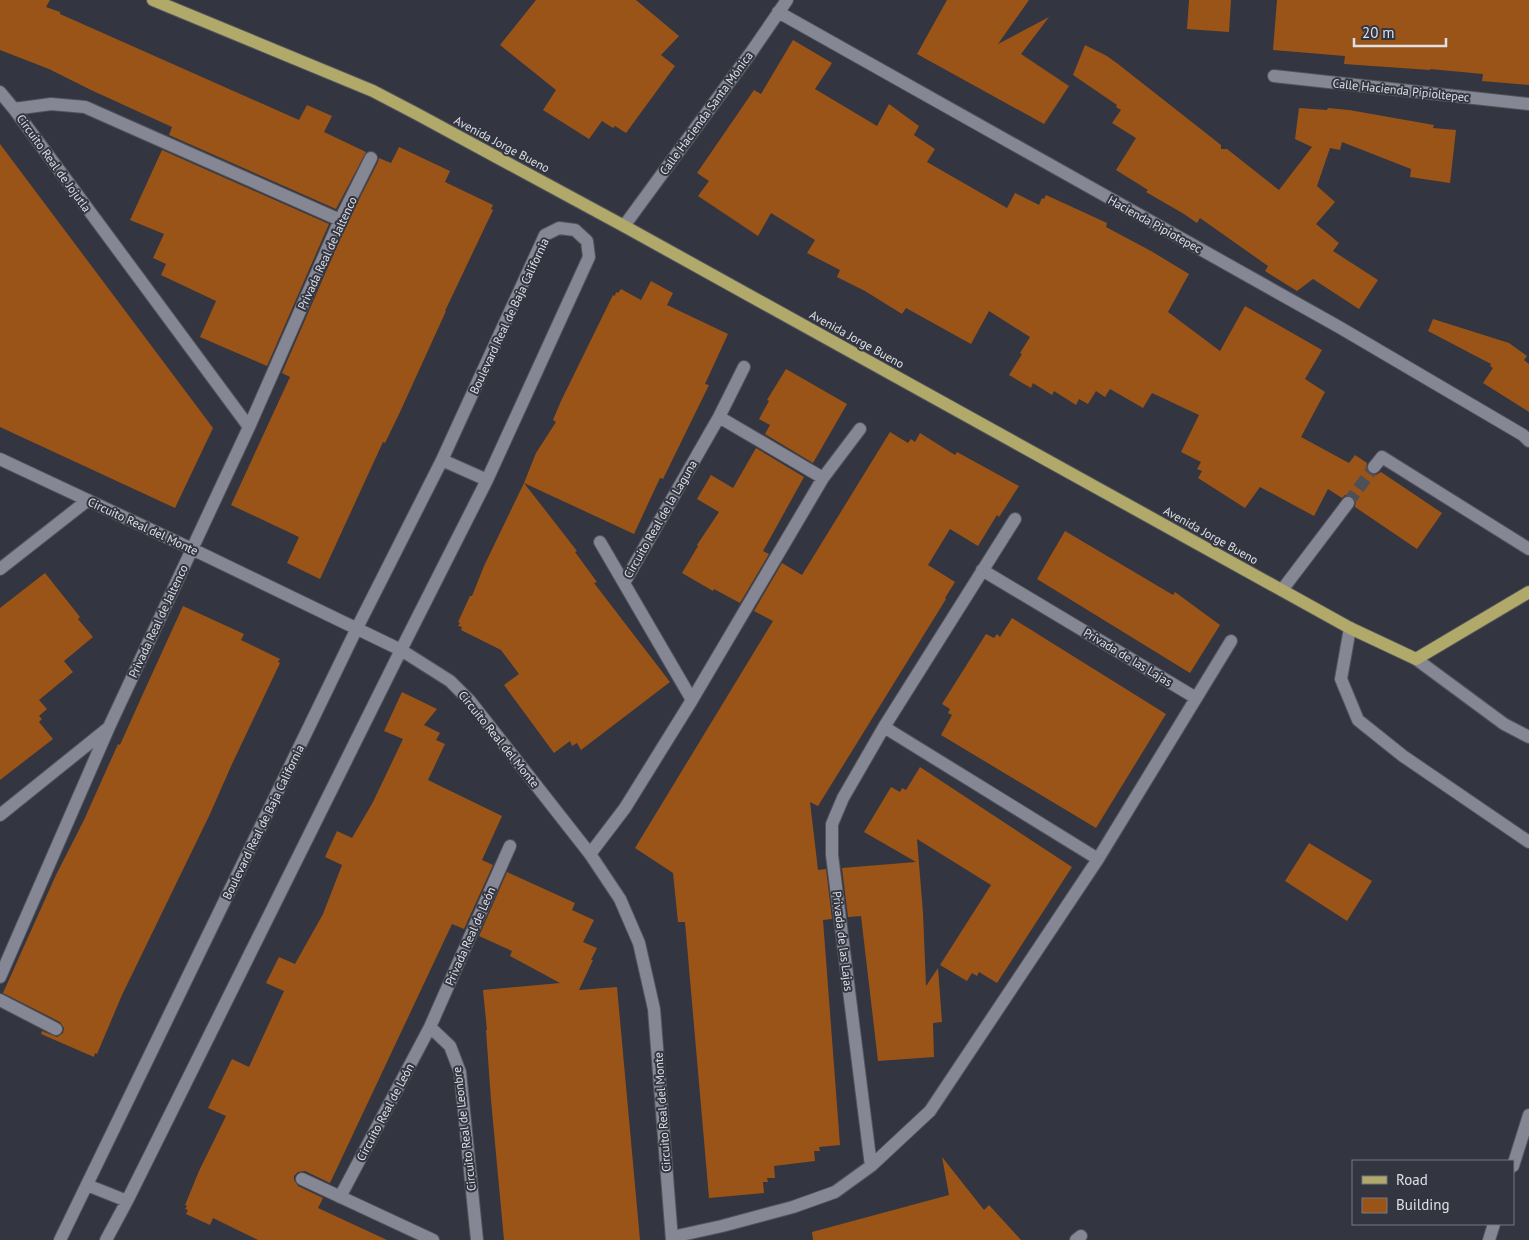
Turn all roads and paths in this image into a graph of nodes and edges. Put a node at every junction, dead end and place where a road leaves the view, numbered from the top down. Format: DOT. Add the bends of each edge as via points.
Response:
graph roads {
  1 [pos="153,0"];
  2 [pos="787,0"];
  3 [pos="778,12"];
  4 [pos="1274,76"];
  5 [pos="0,92"];
  6 [pos="1529,104"];
  7 [pos="14,109"];
  8 [pos="371,158"];
  9 [pos="340,220"];
  10 [pos="624,226"];
  11 [pos="744,367"];
  12 [pos="719,417"];
  13 [pos="249,427"];
  14 [pos="860,429"];
  15 [pos="1529,440"];
  16 [pos="0,459"];
  17 [pos="442,460"];
  18 [pos="1374,468"];
  19 [pos="824,478"];
  20 [pos="487,480"];
  21 [pos="88,500"];
  22 [pos="1348,502"];
  23 [pos="1015,519"];
  24 [pos="600,542"];
  25 [pos="192,549"];
  26 [pos="1529,549"];
  27 [pos="0,569"];
  28 [pos="982,570"];
  29 [pos="624,583"];
  30 [pos="1282,590"];
  31 [pos="1529,592"];
  32 [pos="357,628"];
  33 [pos="1350,628"];
  34 [pos="1231,641"];
  35 [pos="401,650"];
  36 [pos="1416,659"];
  37 [pos="1196,698"];
  38 [pos="692,700"];
  39 [pos="109,727"];
  40 [pos="884,727"];
  41 [pos="1529,737"];
  42 [pos="0,815"];
  43 [pos="1529,842"];
  44 [pos="510,846"];
  45 [pos="590,854"];
  46 [pos="1098,859"];
  47 [pos="0,978"];
  48 [pos="0,1000"];
  49 [pos="430,1027"];
  50 [pos="56,1028"];
  51 [pos="1529,1115"];
  52 [pos="1514,1163"];
  53 [pos="870,1166"];
  54 [pos="302,1179"];
  55 [pos="87,1186"];
  56 [pos="340,1197"];
  57 [pos="128,1201"];
  58 [pos="1494,1225"];
  59 [pos="672,1238"];
  60 [pos="60,1240"];
  61 [pos="106,1240"];
  62 [pos="433,1240"];
  63 [pos="477,1240"];
  64 [pos="1489,1240"];
  1 -- 10 [label="main road, Avenida Jorge Bueno" via="373,92"];
  2 -- 3 [label="street, Calle Hacienda Santa Mónica"];
  3 -- 10 [label="street, Calle Hacienda Santa Mónica"];
  3 -- 15 [label="street, Hacienda Pipiotepec" via="1339,327"];
  4 -- 6 [label="street, Calle Hacienda Pipioltepec"];
  5 -- 7 [label="street"];
  7 -- 9 [label="street, Circuito Real de Jojutla" via="51,104 85,107"];
  7 -- 13 [label="street, Circuito Real de Jojutla"];
  8 -- 9 [label="street, Privada Real de Jaltenco"];
  9 -- 13 [label="street, Privada Real de Jaltenco"];
  10 -- 30 [label="main road, Avenida Jorge Bueno"];
  11 -- 12 [label="street, Circuito Real de la Laguna"];
  12 -- 19 [label="street"];
  12 -- 29 [label="street, Circuito Real de la Laguna"];
  13 -- 25 [label="street, Privada Real de Jaltenco"];
  14 -- 19 [label="street"];
  16 -- 21 [label="street, Circuito Real del Monte"];
  17 -- 20 [label="street"];
  17 -- 20 [label="street, Boulevard Real de Baja California" via="545,235 559,228 575,230 587,241 589,257"];
  17 -- 32 [label="street, Boulevard Real de Baja California"];
  18 -- 26 [label="street" via="1382,457"];
  19 -- 38 [label="street"];
  20 -- 35 [label="street, Boulevard Real de Baja California"];
  21 -- 25 [label="street, Circuito Real del Monte"];
  21 -- 27 [label="street"];
  22 -- 30 [label="street"];
  23 -- 28 [label="street, Privada de las Lajas"];
  24 -- 29 [label="street"];
  25 -- 32 [label="street, Circuito Real del Monte"];
  25 -- 39 [label="street, Privada Real de Jaltenco"];
  28 -- 37 [label="street, Privada de las Lajas"];
  28 -- 40 [label="street, Privada de las Lajas"];
  29 -- 38 [label="street, Circuito Real de la Laguna"];
  30 -- 33 [label="main road, Avenida Jorge Bueno"];
  31 -- 36 [label="main road"];
  32 -- 35 [label="street, Circuito Real del Monte"];
  32 -- 55 [label="street, Boulevard Real de Baja California"];
  33 -- 36 [label="main road, Avenida Jorge Bueno"];
  33 -- 43 [label="street" via="1341,680 1358,720 1403,756"];
  34 -- 37 [label="street"];
  35 -- 45 [label="street, Circuito Real del Monte" via="450,682 470,701"];
  35 -- 57 [label="street, Boulevard Real de Baja California"];
  36 -- 41 [label="street, Avenida Jorge Bueno" via="1504,724"];
  37 -- 46 [label="street"];
  38 -- 45 [label="street" via="625,808"];
  39 -- 42 [label="street"];
  39 -- 47 [label="street, Privada Real de Jaltenco"];
  40 -- 46 [label="street"];
  40 -- 53 [label="street, Privada de las Lajas" via="843,798 832,824 832,855"];
  44 -- 49 [label="street, Privada Real de León"];
  45 -- 59 [label="street, Circuito Real del Monte" via="620,899 639,944 654,1009"];
  46 -- 53 [label="street" via="930,1111"];
  48 -- 50 [label="street"];
  49 -- 56 [label="street, Circuito Real de León"];
  49 -- 63 [label="street, Circuito Real de Leonbre" via="450,1046 460,1072"];
  51 -- 52 [label="street"];
  53 -- 59 [label="street" via="835,1192 793,1207"];
  54 -- 56 [label="street"];
  55 -- 57 [label="street"];
  55 -- 60 [label="street, Boulevard Real de Baja California"];
  56 -- 62 [label="street"];
  57 -- 61 [label="street, Boulevard Real de Baja California"];
  58 -- 64 [label="street"];
}
